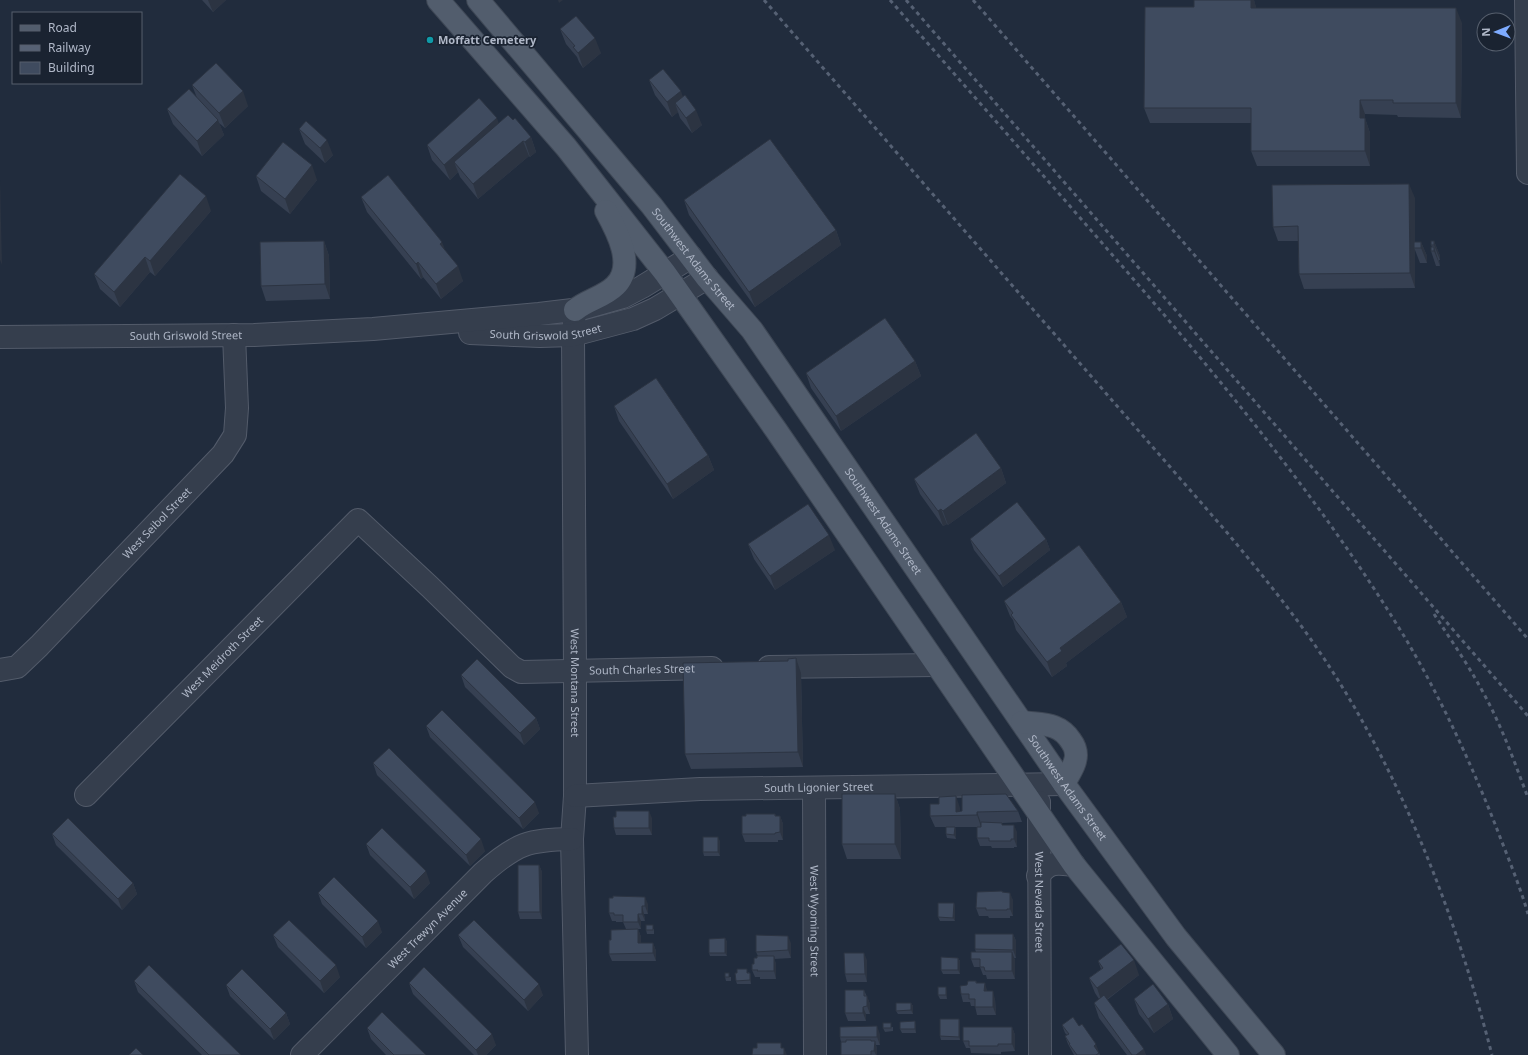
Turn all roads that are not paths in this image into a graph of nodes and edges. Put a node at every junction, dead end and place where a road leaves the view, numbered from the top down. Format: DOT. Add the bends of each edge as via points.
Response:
graph roads {
  1 [pos="438,0"];
  2 [pos="478,0"];
  3 [pos="1526,0"];
  4 [pos="566,147"];
  5 [pos="1528,172"];
  6 [pos="692,257"];
  7 [pos="665,273"];
  8 [pos="707,278"];
  9 [pos="679,294"];
  10 [pos="575,310"];
  11 [pos="372,329"];
  12 [pos="234,335"];
  13 [pos="573,335"];
  14 [pos="0,337"];
  15 [pos="358,520"];
  16 [pos="937,665"];
  17 [pos="0,670"];
  18 [pos="575,672"];
  19 [pos="1022,722"];
  20 [pos="1040,749"];
  21 [pos="1029,784"];
  22 [pos="1064,784"];
  23 [pos="814,788"];
  24 [pos="86,795"];
  25 [pos="575,796"];
  26 [pos="1038,811"];
  27 [pos="572,839"];
  28 [pos="1074,865"];
  29 [pos="1038,876"];
  30 [pos="302,1055"];
  31 [pos="577,1055"];
  32 [pos="815,1055"];
  33 [pos="1040,1055"];
  34 [pos="1228,1055"];
  35 [pos="1274,1055"];
  1 -- 4 [label="main road"];
  2 -- 6 [label="main road, Southwest Adams Street"];
  3 -- 5 [label="street"];
  4 -- 7 [label="main road"];
  4 -- 10 [label="main road" via="610,219 624,259 623,274 615,287"];
  6 -- 7 [label="street, South Griswold Street"];
  6 -- 8 [label="main road, Southwest Adams Street"];
  7 -- 9 [label="main road"];
  7 -- 10 [label="street, South Griswold Street" via="622,297"];
  8 -- 9 [label="street, South Griswold Street"];
  8 -- 19 [label="main road, Southwest Adams Street" via="752,330"];
  9 -- 13 [label="street, South Griswold Street" via="632,319"];
  9 -- 16 [label="main road"];
  10 -- 11 [label="street, South Griswold Street"];
  10 -- 13 [label="street, West Montana Street"];
  11 -- 12 [label="street, South Griswold Street"];
  11 -- 13 [label="street, South Griswold Street"];
  12 -- 14 [label="street, South Griswold Street"];
  12 -- 17 [label="street, West Seibol Street" via="238,408 235,435 224,454 40,646 17,667"];
  13 -- 18 [label="street, West Montana Street"];
  15 -- 18 [label="street, South Charles Street" via="512,667 522,672"];
  15 -- 24 [label="street, West Meidroth Street"];
  16 -- 18 [label="street, South Charles Street"];
  16 -- 21 [label="main road"];
  18 -- 25 [label="street, West Montana Street"];
  19 -- 20 [label="main road, Southwest Adams Street"];
  19 -- 22 [label="main road" via="1059,728 1066,733 1076,755"];
  20 -- 21 [label="street"];
  20 -- 22 [label="main road, Southwest Adams Street"];
  21 -- 22 [label="street, South Ligonier Street"];
  21 -- 23 [label="street, South Ligonier Street"];
  21 -- 26 [label="main road"];
  22 -- 35 [label="main road, Southwest Adams Street" via="1176,937"];
  23 -- 25 [label="street, South Ligonier Street" via="700,789"];
  23 -- 32 [label="street, West Wyoming Street"];
  25 -- 27 [label="street, West Montana Street"];
  26 -- 28 [label="main road"];
  26 -- 29 [label="street, West Nevada Street"];
  27 -- 30 [label="street, West Trewyn Avenue" via="530,842 516,848 483,872"];
  27 -- 31 [label="street, West Montana Street"];
  28 -- 29 [label="street" via="1049,864"];
  28 -- 34 [label="main road"];
  29 -- 33 [label="street, West Nevada Street"];
}
